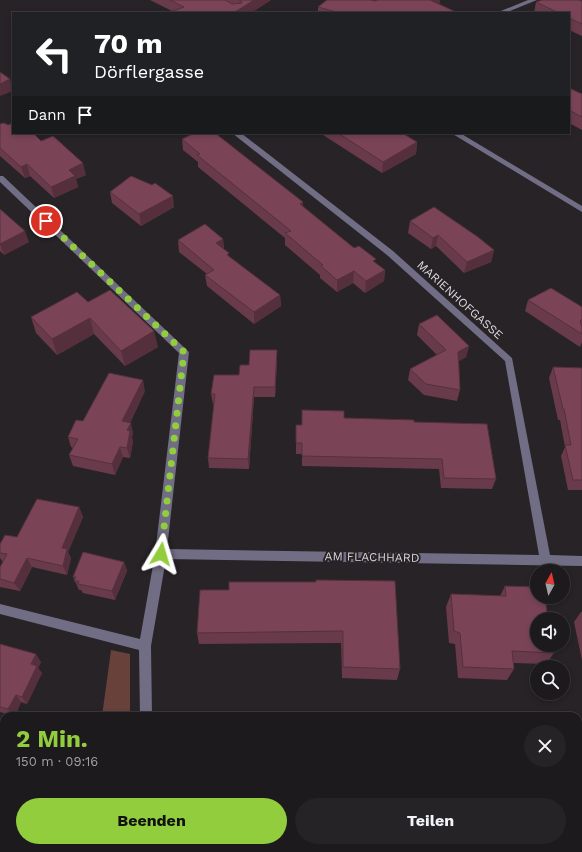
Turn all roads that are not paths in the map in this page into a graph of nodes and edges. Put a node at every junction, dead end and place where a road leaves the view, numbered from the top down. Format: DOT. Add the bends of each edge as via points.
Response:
graph roads {
  1 [pos="534,0"];
  2 [pos="502,12"];
  3 [pos="237,134"];
  4 [pos="457,134"];
  5 [pos="0,178"];
  6 [pos="582,209"];
  7 [pos="161,554"];
  8 [pos="545,560"];
  9 [pos="582,561"];
  10 [pos="0,609"];
  11 [pos="145,646"];
  12 [pos="146,712"];
  1 -- 2 [label="street"];
  3 -- 8 [label="street, MARIENHOFGASSE" via="390,253 509,360"];
  4 -- 6 [label="street"];
  5 -- 7 [label="street" via="184,352"];
  7 -- 8 [label="street, AM FLACHHARD"];
  7 -- 11 [label="street"];
  8 -- 9 [label="street, AM FLACHHARD"];
  10 -- 11 [label="street"];
  11 -- 12 [label="street"];
}
